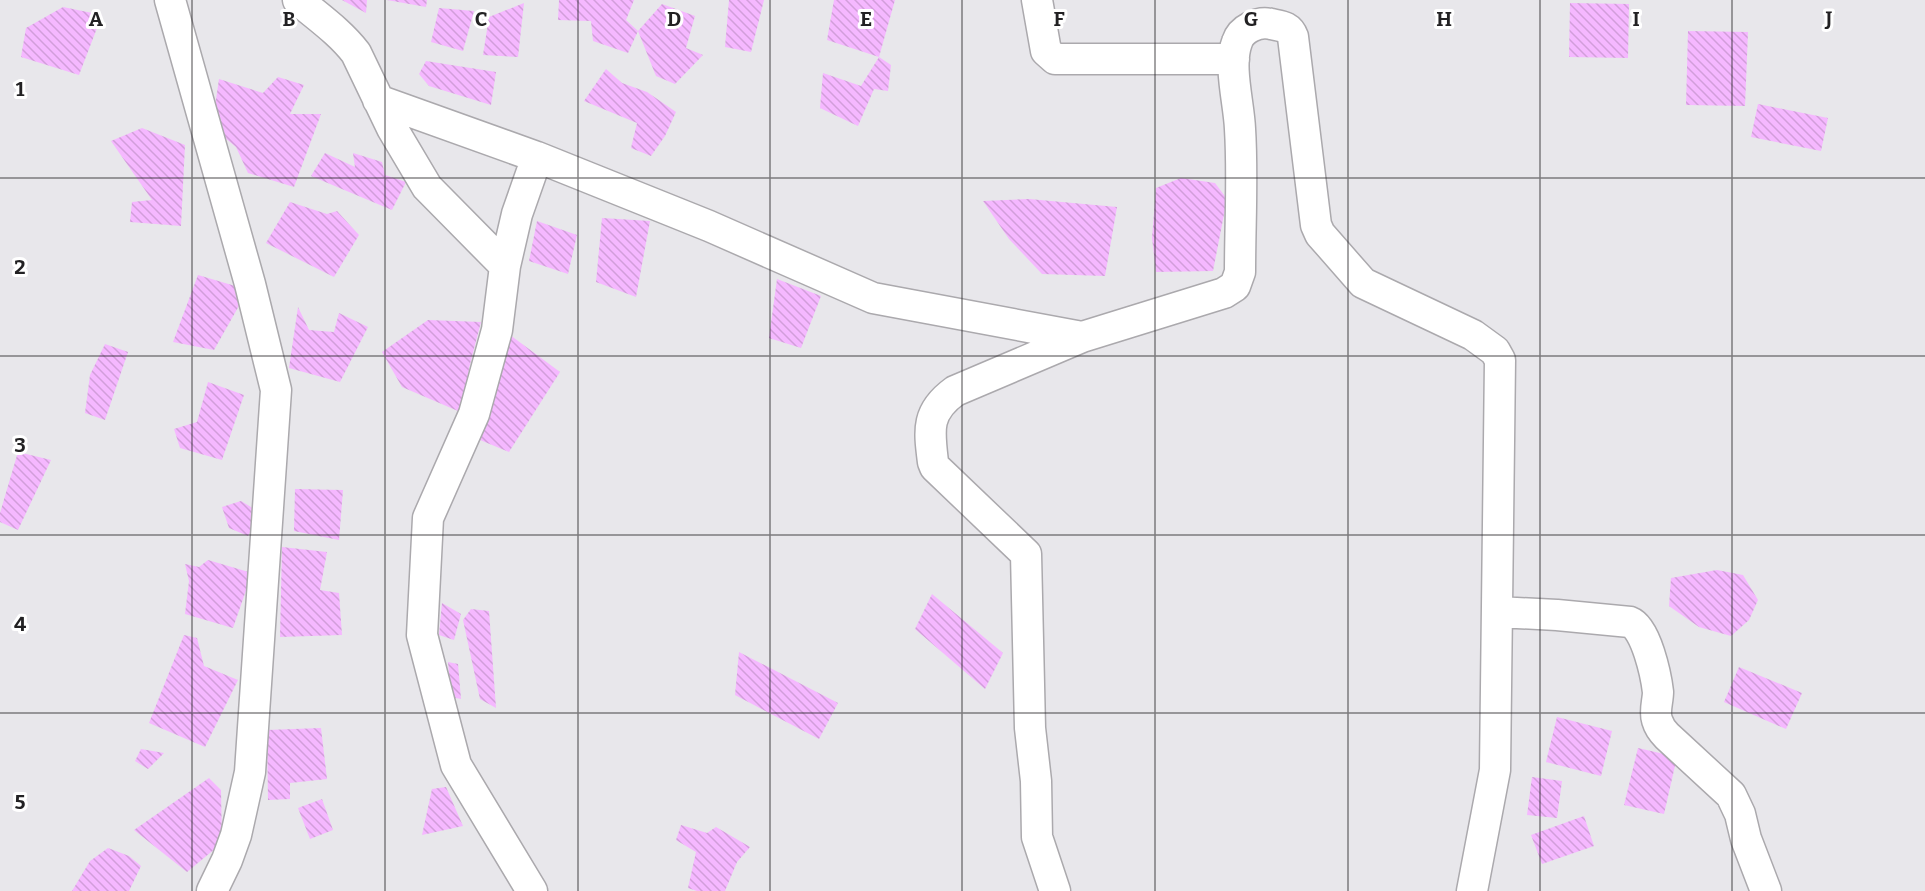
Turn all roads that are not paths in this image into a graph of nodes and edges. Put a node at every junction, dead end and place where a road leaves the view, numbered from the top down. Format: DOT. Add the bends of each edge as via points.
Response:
graph roads {
  1 [pos="170,0"];
  2 [pos="298,0"];
  3 [pos="1037,0"];
  4 [pos="1234,59"];
  5 [pos="378,100"];
  6 [pos="537,157"];
  7 [pos="505,266"];
  8 [pos="1082,337"];
  9 [pos="1498,612"];
  10 [pos="212,891"];
  11 [pos="532,891"];
  12 [pos="1055,891"];
  13 [pos="1472,891"];
  14 [pos="1766,891"];
  1 -- 10 [label="street" via="276,390 250,772 236,835"];
  2 -- 5 [label="street" via="344,37"];
  3 -- 4 [label="street" via="1046,51 1055,59"];
  4 -- 8 [label="street" via="1240,129 1238,281 1224,293"];
  4 -- 9 [label="street" via="1238,38 1248,28 1263,22 1290,31 1320,234 1363,284 1473,335 1495,351 1500,360"];
  5 -- 6 [label="street"];
  5 -- 7 [label="street" via="427,187"];
  6 -- 7 [label="street" via="517,214"];
  6 -- 8 [label="street" via="873,298"];
  7 -- 11 [label="street" via="497,330 474,414 428,518 422,635 456,765"];
  8 -- 12 [label="street" via="955,391 946,398 929,428 935,467 1026,554 1037,837"];
  9 -- 13 [label="street" via="1495,770"];
  9 -- 14 [label="street" via="1630,622 1638,628 1655,670 1659,725 1731,795"];
}
